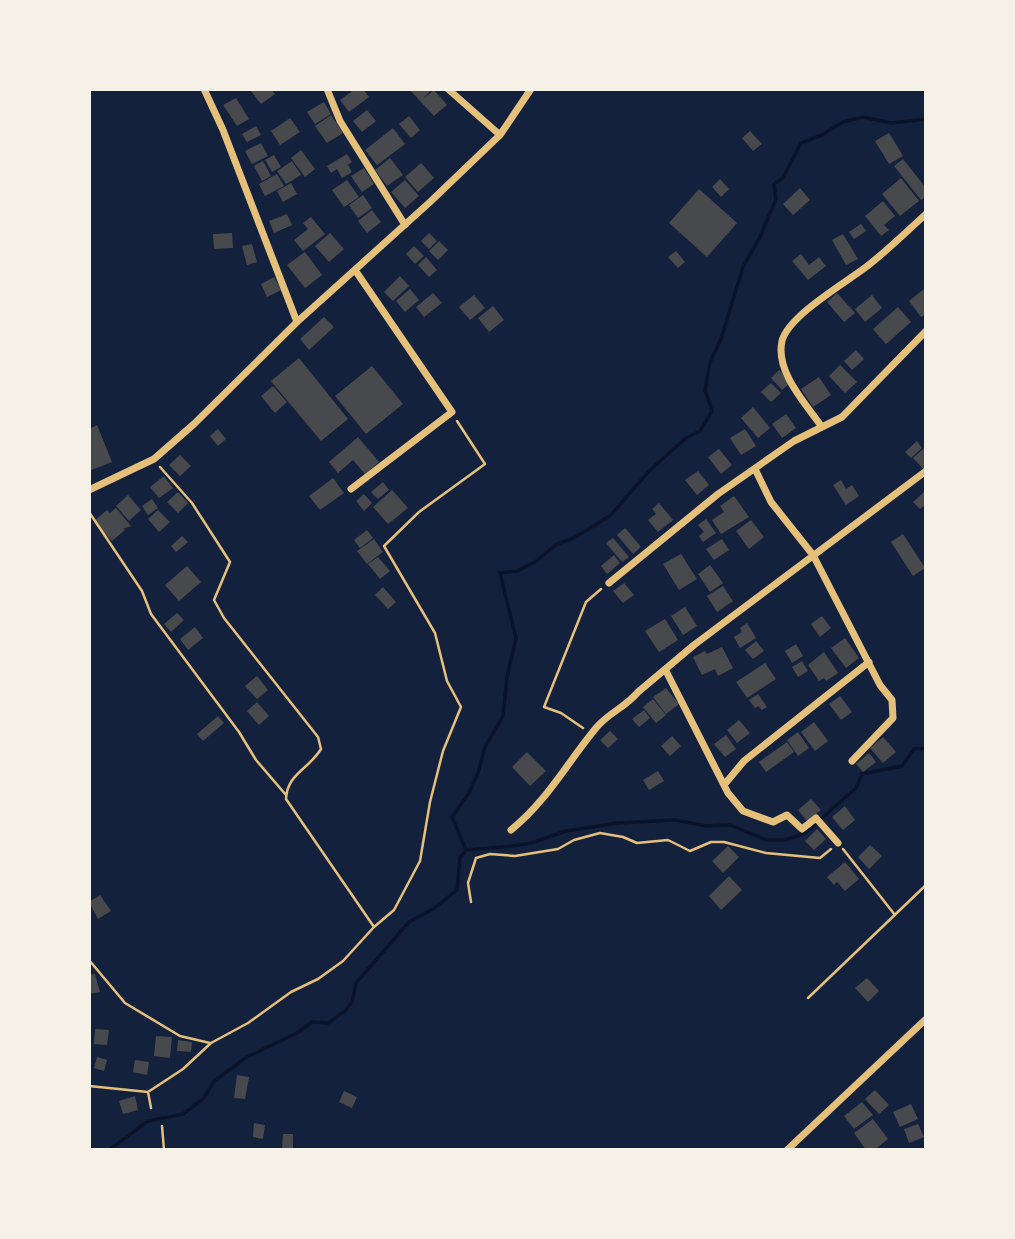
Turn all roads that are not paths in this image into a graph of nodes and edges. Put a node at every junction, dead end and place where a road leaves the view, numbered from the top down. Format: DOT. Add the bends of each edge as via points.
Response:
graph roads {
  1 [pos="204,89"];
  2 [pos="327,89"];
  3 [pos="448,89"];
  4 [pos="531,89"];
  5 [pos="500,135"];
  6 [pos="926,214"];
  7 [pos="405,225"];
  8 [pos="355,270"];
  9 [pos="297,322"];
  10 [pos="926,331"];
  11 [pos="822,427"];
  12 [pos="755,470"];
  13 [pos="926,471"];
  14 [pos="351,489"];
  15 [pos="89,490"];
  16 [pos="813,555"];
  17 [pos="609,583"];
  18 [pos="869,662"];
  19 [pos="665,669"];
  20 [pos="852,761"];
  21 [pos="724,785"];
  22 [pos="511,830"];
  23 [pos="838,843"];
  24 [pos="926,1019"];
  25 [pos="787,1150"];
  1 -- 9 [label="street"];
  2 -- 7 [label="street" via="341,121"];
  3 -- 5 [label="street"];
  4 -- 5 [label="street"];
  5 -- 7 [label="street"];
  6 -- 11 [label="street" via="866,267 811,306 782,342 789,377"];
  7 -- 8 [label="street"];
  8 -- 9 [label="street"];
  8 -- 14 [label="street" via="452,412"];
  9 -- 15 [label="street" via="153,459"];
  10 -- 11 [label="street" via="842,417"];
  11 -- 12 [label="street"];
  12 -- 16 [label="street" via="771,502"];
  12 -- 17 [label="street" via="709,501"];
  13 -- 16 [label="street"];
  16 -- 18 [label="street"];
  16 -- 19 [label="street"];
  18 -- 20 [label="street" via="892,700 893,718"];
  18 -- 21 [label="street" via="744,761"];
  19 -- 21 [label="street"];
  19 -- 22 [label="street" via="597,726 550,792"];
  21 -- 23 [label="street" via="743,811 773,822 788,815 802,829 816,818"];
  24 -- 25 [label="street"];
}
